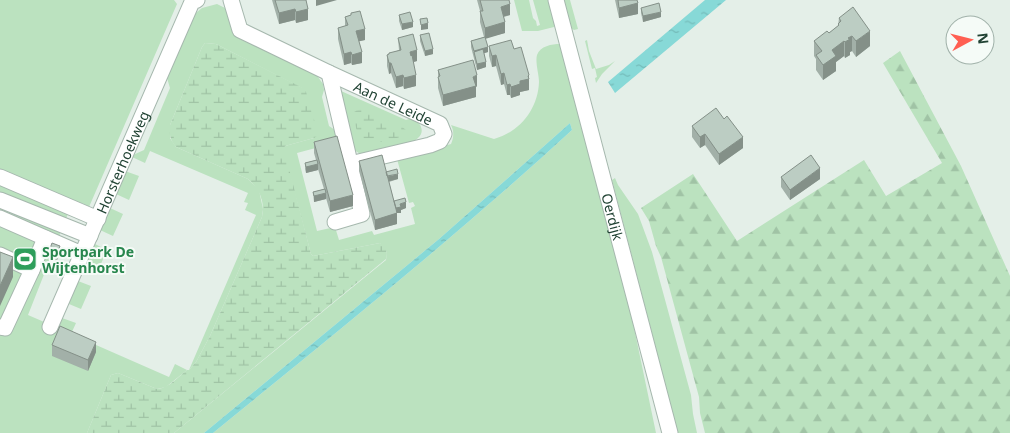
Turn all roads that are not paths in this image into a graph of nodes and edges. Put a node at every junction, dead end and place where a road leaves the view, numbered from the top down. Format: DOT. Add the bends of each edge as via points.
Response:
graph roads {
  1 [pos="193,0"];
  2 [pos="230,0"];
  3 [pos="556,0"];
  4 [pos="329,73"];
  5 [pos="350,164"];
  6 [pos="6,180"];
  7 [pos="1,204"];
  8 [pos="0,218"];
  9 [pos="98,219"];
  10 [pos="335,222"];
  11 [pos="90,236"];
  12 [pos="45,238"];
  13 [pos="82,254"];
  14 [pos="0,255"];
  15 [pos="32,270"];
  16 [pos="0,327"];
  17 [pos="50,327"];
  18 [pos="670,433"];
  1 -- 9 [label="street, Horsterhoekweg"];
  2 -- 4 [label="street, Aan de Leide" via="240,30"];
  3 -- 18 [label="street, Oerdijk"];
  4 -- 5 [label="street, Aan de Leide"];
  4 -- 5 [label="street, Aan de Leide" via="440,124 444,134 440,141 430,145"];
  5 -- 10 [label="street, Aan de Leide" via="362,214"];
  6 -- 7 [label="street"];
  6 -- 9 [label="street"];
  7 -- 11 [label="street"];
  8 -- 12 [label="street"];
  9 -- 11 [label="street, Horsterhoekweg"];
  11 -- 13 [label="street, Horsterhoekweg"];
  12 -- 13 [label="street"];
  12 -- 15 [label="street"];
  13 -- 17 [label="street, Horsterhoekweg"];
  14 -- 15 [label="street"];
  15 -- 16 [label="street" via="5,328"];
}
